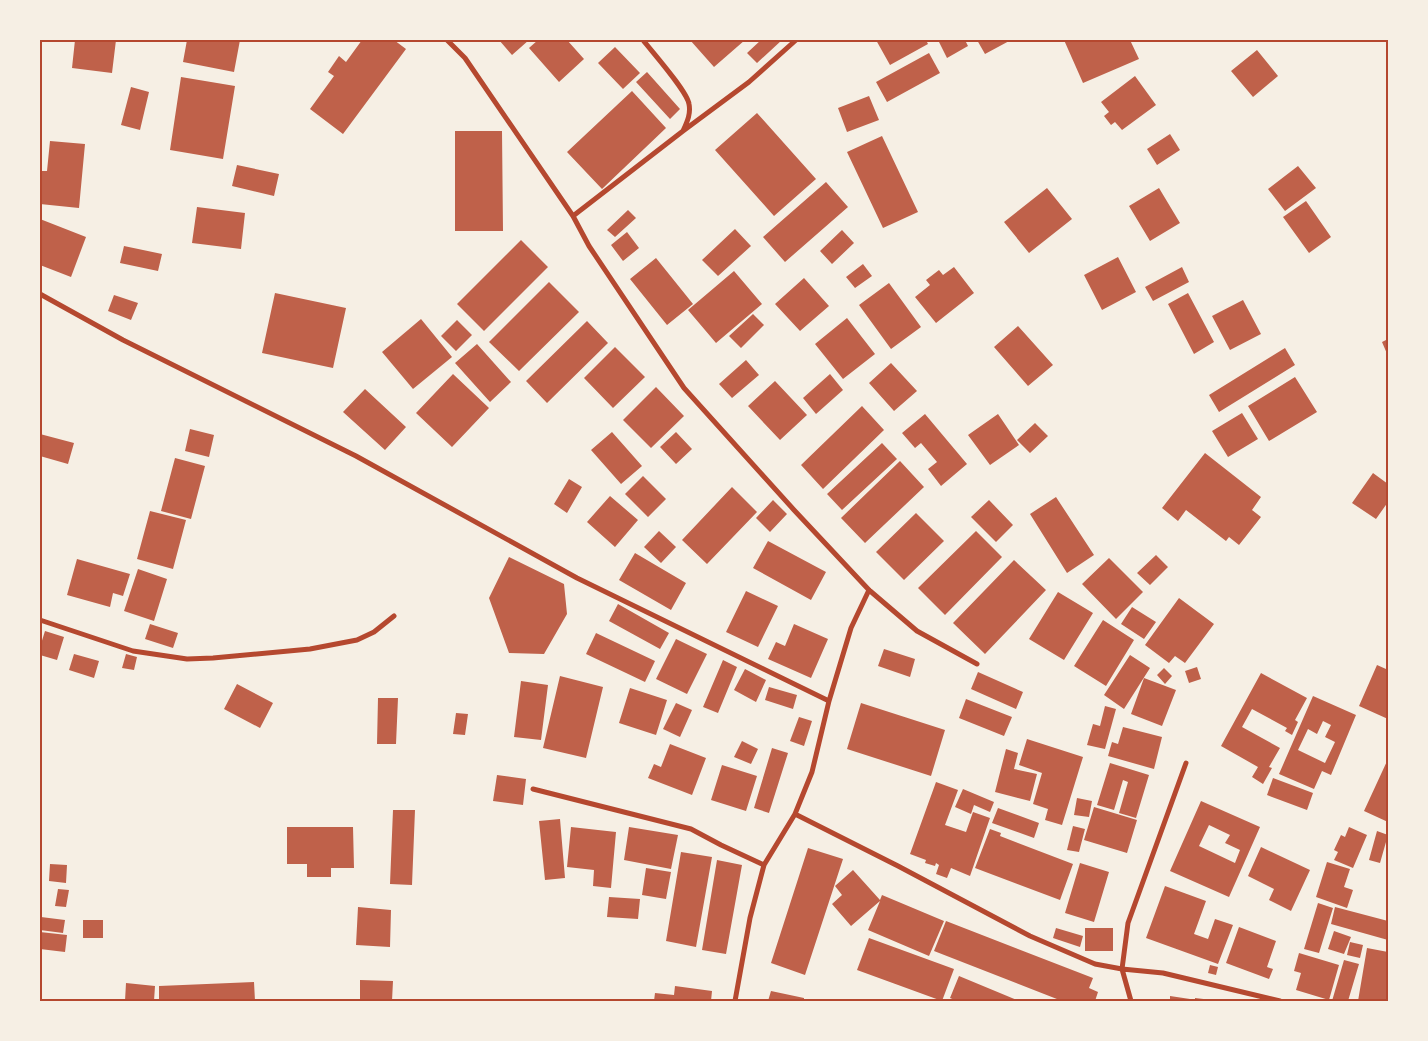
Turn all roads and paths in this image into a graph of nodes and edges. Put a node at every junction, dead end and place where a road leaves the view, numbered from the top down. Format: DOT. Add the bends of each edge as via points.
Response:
graph roads {
  1 [pos="447,40"];
  2 [pos="643,40"];
  3 [pos="796,40"];
  4 [pos="683,131"];
  5 [pos="573,216"];
  6 [pos="40,294"];
  7 [pos="869,590"];
  8 [pos="394,616"];
  9 [pos="40,620"];
  10 [pos="977,664"];
  11 [pos="829,701"];
  12 [pos="1186,763"];
  13 [pos="533,789"];
  14 [pos="795,814"];
  15 [pos="764,865"];
  16 [pos="1122,969"];
  17 [pos="735,1001"];
  18 [pos="1130,1001"];
  19 [pos="1280,1001"];
  1 -- 5 [label="street" via="465,58"];
  2 -- 4 [label="street" via="689,103 690,115"];
  3 -- 4 [label="street" via="749,82"];
  4 -- 5 [label="street"];
  5 -- 7 [label="street" via="589,246 684,388"];
  6 -- 11 [label="street" via="123,340 356,456 577,578"];
  7 -- 10 [label="street" via="917,630"];
  7 -- 11 [label="street" via="851,628"];
  8 -- 9 [label="street" via="374,632 348,642 310,649 187,659 133,651"];
  11 -- 14 [label="street" via="812,772"];
  12 -- 16 [label="street" via="1128,923"];
  13 -- 15 [label="street" via="691,828"];
  14 -- 15 [label="street"];
  14 -- 16 [label="street" via="1030,936 1095,964"];
  15 -- 17 [label="street" via="750,918"];
  16 -- 18 [label="street"];
  16 -- 19 [label="street" via="1163,974"];
}
